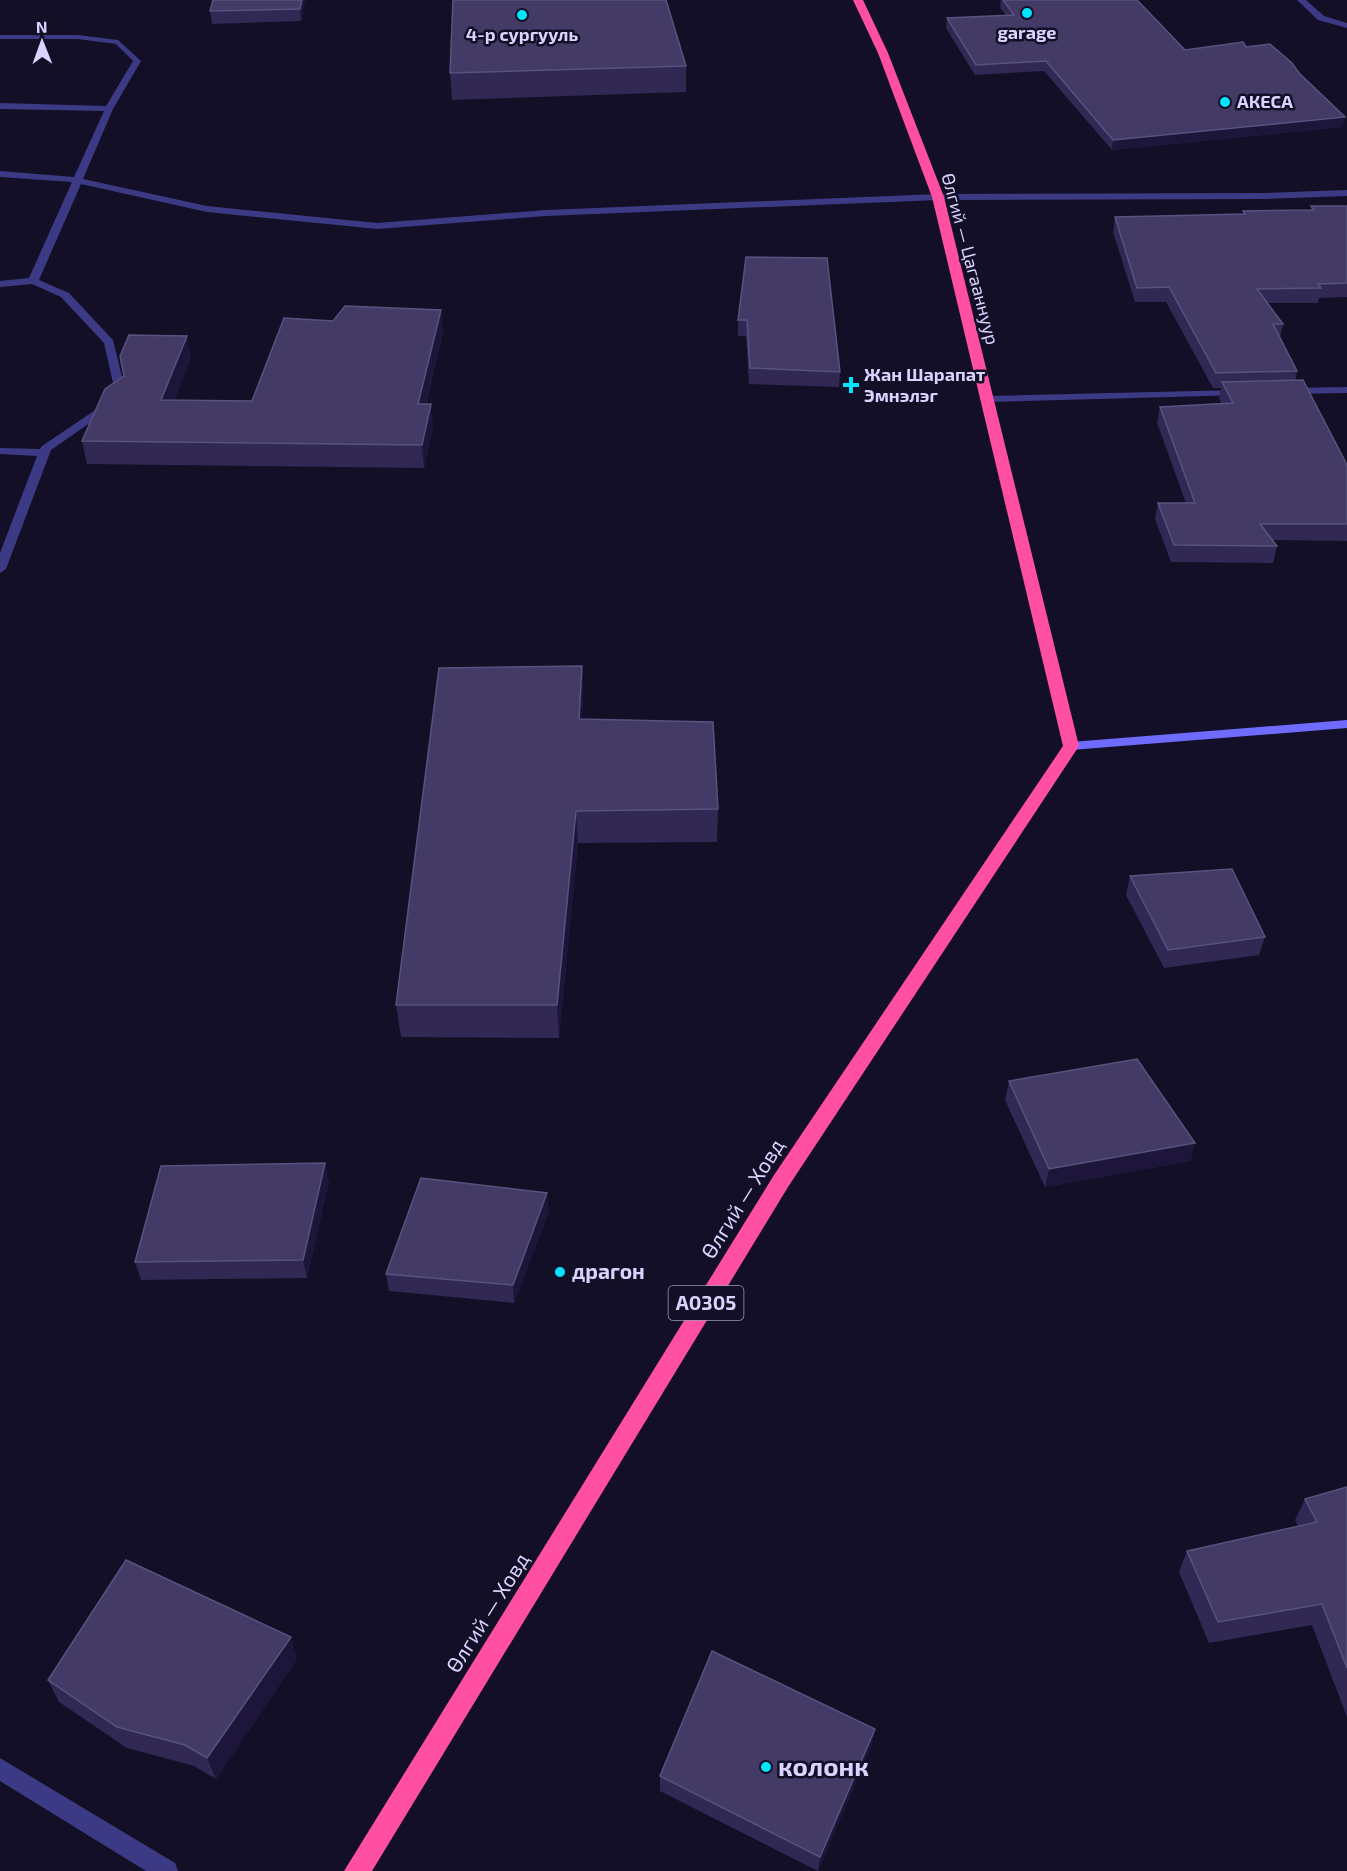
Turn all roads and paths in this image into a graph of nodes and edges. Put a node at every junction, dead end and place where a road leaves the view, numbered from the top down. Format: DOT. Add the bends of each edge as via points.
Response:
graph roads {
  1 [pos="858,0"];
  2 [pos="1300,0"];
  3 [pos="1347,26"];
  4 [pos="0,37"];
  5 [pos="0,106"];
  6 [pos="110,109"];
  7 [pos="0,174"];
  8 [pos="76,180"];
  9 [pos="1347,193"];
  10 [pos="938,197"];
  11 [pos="33,281"];
  12 [pos="0,284"];
  13 [pos="1347,390"];
  14 [pos="1254,392"];
  15 [pos="1277,392"];
  16 [pos="987,399"];
  17 [pos="0,451"];
  18 [pos="45,453"];
  19 [pos="0,569"];
  20 [pos="1347,724"];
  21 [pos="1071,746"];
  22 [pos="0,1769"];
  23 [pos="167,1871"];
  24 [pos="357,1871"];
  1 -- 10 [label="highway, Өлгий — Цагааннуур" via="884,53"];
  2 -- 3 [label="street" via="1321,18"];
  4 -- 6 [label="street" via="78,37 118,42 137,61"];
  5 -- 6 [label="street"];
  6 -- 8 [label="street"];
  7 -- 8 [label="street"];
  8 -- 10 [label="street" via="207,209 377,226 546,213"];
  8 -- 11 [label="street"];
  9 -- 10 [label="street"];
  10 -- 16 [label="highway, Өлгий — Цагааннуур"];
  11 -- 12 [label="street"];
  11 -- 18 [label="street" via="65,296 110,342 122,397 46,448"];
  13 -- 15 [label="street"];
  14 -- 16 [label="street"];
  16 -- 21 [label="highway, Өлгий — Цагааннуур"];
  17 -- 18 [label="street"];
  18 -- 19 [label="street"];
  20 -- 21 [label="main road"];
  21 -- 24 [label="highway, Өлгий — Ховд / A0305" via="781,1181"];
  22 -- 23 [label="street"];
}
